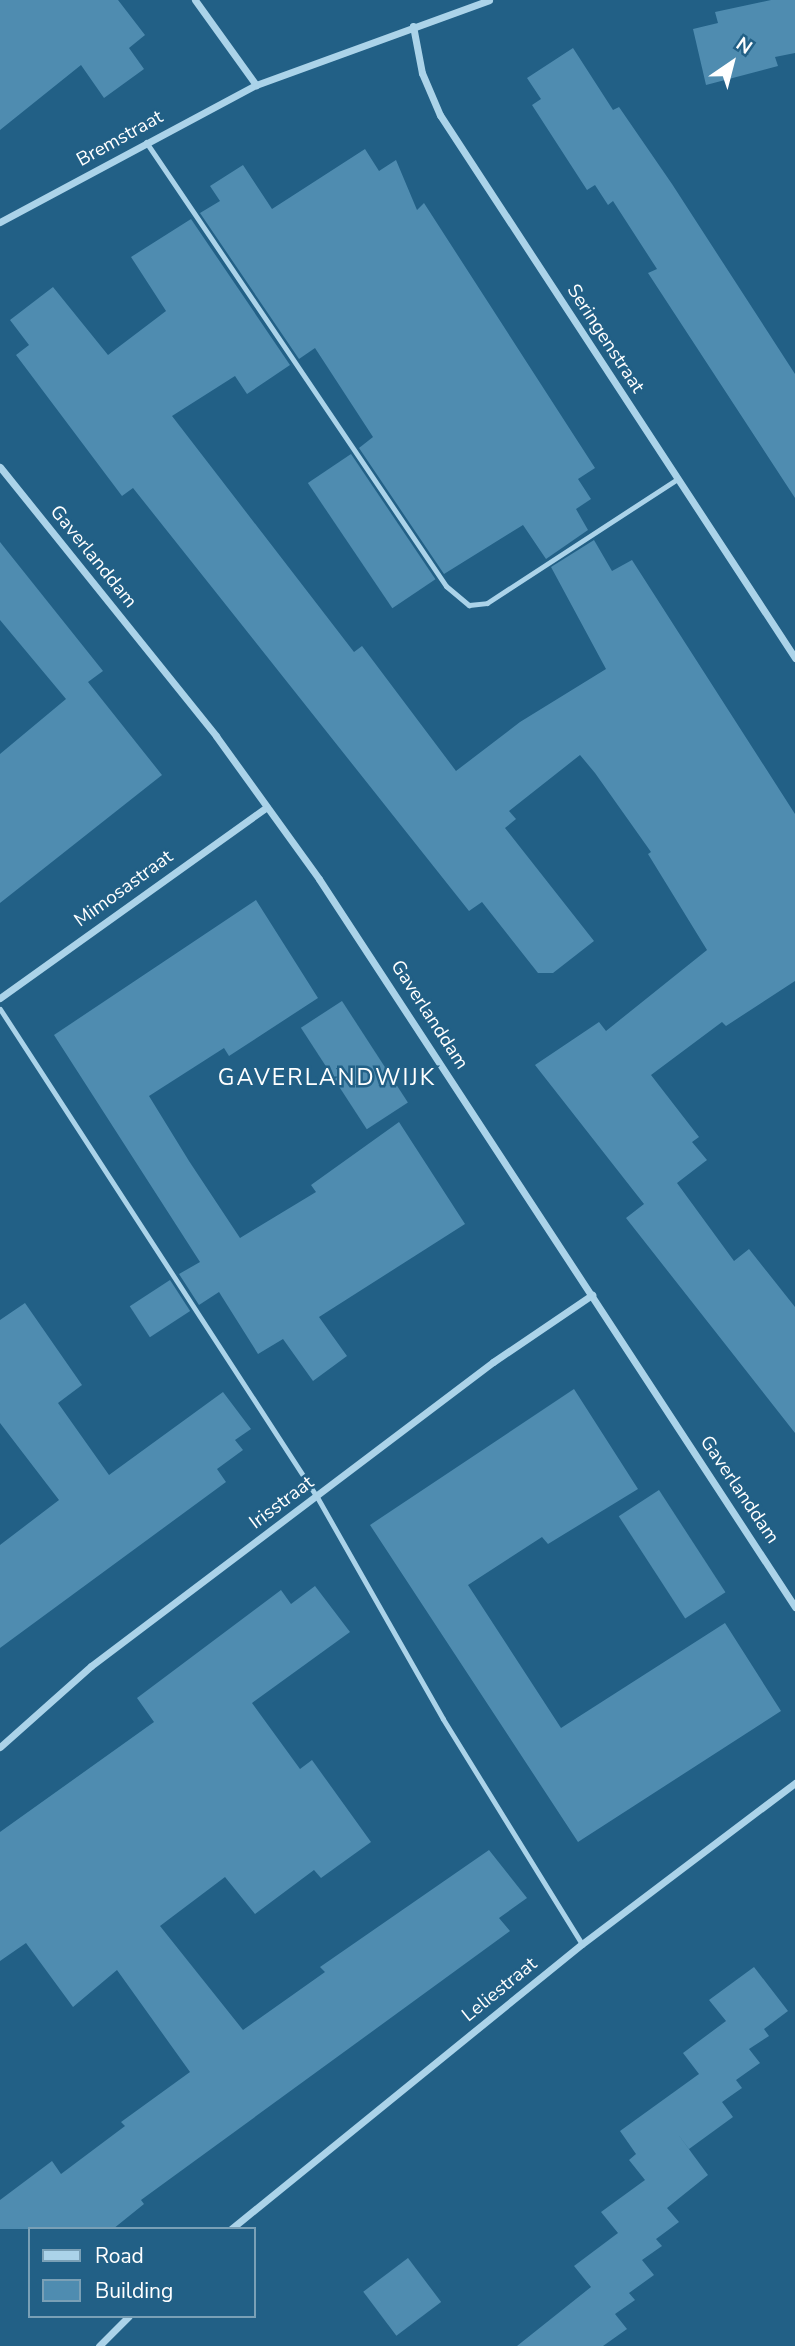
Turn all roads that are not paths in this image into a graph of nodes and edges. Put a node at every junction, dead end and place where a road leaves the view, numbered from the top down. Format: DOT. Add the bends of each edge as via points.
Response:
graph roads {
  1 [pos="195,0"];
  2 [pos="489,0"];
  3 [pos="413,26"];
  4 [pos="256,85"];
  5 [pos="146,142"];
  6 [pos="0,222"];
  7 [pos="0,467"];
  8 [pos="677,479"];
  9 [pos="795,659"];
  10 [pos="267,807"];
  11 [pos="0,998"];
  12 [pos="0,1009"];
  13 [pos="592,1296"];
  14 [pos="317,1497"];
  15 [pos="795,1607"];
  16 [pos="0,1747"];
  17 [pos="795,1783"];
  18 [pos="582,1944"];
  19 [pos="233,2227"];
  20 [pos="127,2318"];
  21 [pos="99,2346"];
  1 -- 4 [label="street"];
  2 -- 3 [label="street, Bremstraat"];
  3 -- 4 [label="street, Bremstraat"];
  3 -- 8 [label="street, Seringenstraat" via="422,73 440,115"];
  4 -- 5 [label="street, Bremstraat"];
  5 -- 6 [label="street, Bremstraat"];
  5 -- 8 [label="lane" via="446,586 469,605 487,603"];
  7 -- 10 [label="street, Gaverlanddam"];
  8 -- 9 [label="street, Seringenstraat"];
  10 -- 11 [label="street, Mimosastraat"];
  10 -- 13 [label="street, Gaverlanddam" via="417,1025"];
  12 -- 14 [label="lane"];
  13 -- 14 [label="street, Irisstraat" via="493,1362"];
  13 -- 15 [label="street, Gaverlanddam"];
  14 -- 16 [label="street, Irisstraat" via="91,1666"];
  14 -- 18 [label="lane" via="443,1719"];
  17 -- 18 [label="street, Leliestraat"];
  18 -- 19 [label="street, Leliestraat"];
  20 -- 21 [label="street"];
}
